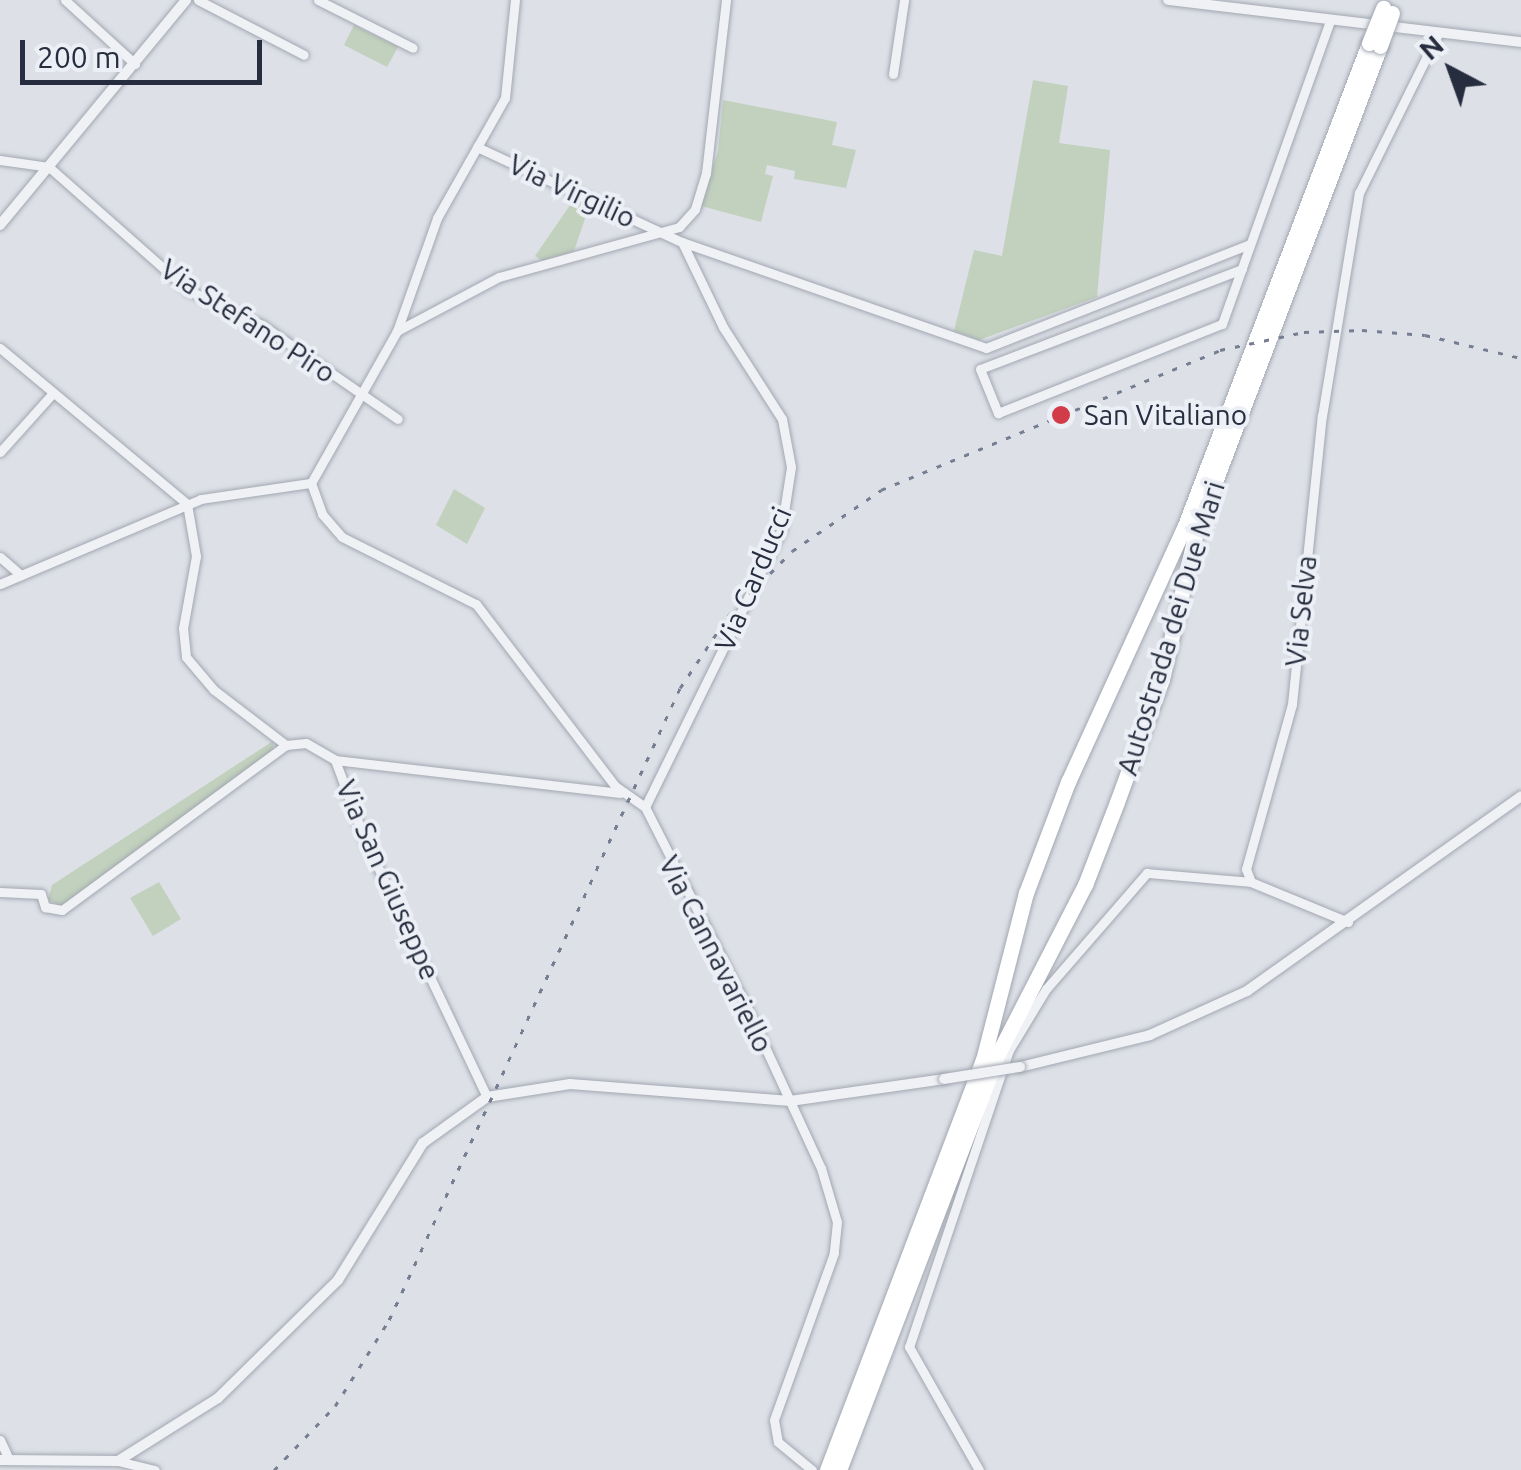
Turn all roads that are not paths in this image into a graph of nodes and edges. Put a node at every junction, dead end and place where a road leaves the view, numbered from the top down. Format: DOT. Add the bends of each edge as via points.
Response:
graph roads {
  1 [pos="186,0"];
  2 [pos="198,0"];
  3 [pos="318,0"];
  4 [pos="515,0"];
  5 [pos="726,0"];
  6 [pos="904,0"];
  7 [pos="1174,0"];
  8 [pos="73,2"];
  9 [pos="1389,5"];
  10 [pos="1330,21"];
  11 [pos="1438,34"];
  12 [pos="1372,38"];
  13 [pos="1521,42"];
  14 [pos="413,48"];
  15 [pos="304,55"];
  16 [pos="135,64"];
  17 [pos="893,74"];
  18 [pos="477,148"];
  19 [pos="0,160"];
  20 [pos="49,167"];
  21 [pos="0,224"];
  22 [pos="666,236"];
  23 [pos="682,242"];
  24 [pos="1250,244"];
  25 [pos="1242,269"];
  26 [pos="396,330"];
  27 [pos="0,348"];
  28 [pos="359,392"];
  29 [pos="53,393"];
  30 [pos="398,419"];
  31 [pos="0,452"];
  32 [pos="311,482"];
  33 [pos="187,504"];
  34 [pos="0,557"];
  35 [pos="21,575"];
  36 [pos="0,584"];
  37 [pos="286,745"];
  38 [pos="335,760"];
  39 [pos="620,793"];
  40 [pos="1521,796"];
  41 [pos="645,807"];
  42 [pos="1251,882"];
  43 [pos="0,892"];
  44 [pos="1348,922"];
  45 [pos="487,1097"];
  46 [pos="790,1101"];
  47 [pos="0,1440"];
  48 [pos="4,1460"];
  49 [pos="118,1461"];
  50 [pos="155,1470"];
  51 [pos="812,1470"];
  52 [pos="827,1470"];
  53 [pos="838,1470"];
  54 [pos="979,1470"];
  1 -- 16 [label="street"];
  2 -- 15 [label="street"];
  3 -- 14 [label="street"];
  4 -- 18 [label="street" via="506,98"];
  5 -- 22 [label="street" via="706,173 695,209"];
  6 -- 17 [label="street"];
  7 -- 10 [label="street"];
  8 -- 16 [label="street"];
  9 -- 12 [label="highway, Autostrada dei Due Mari, bridge"];
  10 -- 12 [label="street"];
  10 -- 24 [label="street"];
  11 -- 12 [label="street" via="1397,30"];
  11 -- 13 [label="street"];
  11 -- 42 [label="street, Via Selva" via="1359,193 1322,416 1292,704 1246,869"];
  12 -- 52 [label="highway, Autostrada dei Due Mari" via="1184,528 1092,720 1036,866 983,1060"];
  12 -- 53 [label="highway, Autostrada dei Due Mari" via="1196,532 1162,679 1117,802 1085,885 999,1052"];
  16 -- 20 [label="street"];
  18 -- 22 [label="street, Via Virgilio"];
  18 -- 26 [label="street" via="428,238"];
  19 -- 20 [label="street"];
  20 -- 21 [label="street"];
  20 -- 28 [label="street, Via Stefano Piro" via="188,290 262,325"];
  22 -- 23 [label="street"];
  22 -- 26 [label="street" via="500,277"];
  23 -- 24 [label="street" via="986,348"];
  23 -- 41 [label="street, Via Carducci" via="782,419 792,467 780,530"];
  24 -- 25 [label="street"];
  25 -- 25 [label="street" via="1222,324 998,412 980,369"];
  26 -- 28 [label="street"];
  27 -- 29 [label="street"];
  28 -- 30 [label="street, Via Stefano Piro"];
  28 -- 32 [label="street"];
  29 -- 31 [label="street"];
  29 -- 33 [label="street"];
  32 -- 33 [label="street"];
  32 -- 39 [label="street" via="322,514 342,537 476,604"];
  33 -- 35 [label="street"];
  33 -- 37 [label="street" via="196,556 183,628 186,657 214,690"];
  34 -- 35 [label="street"];
  35 -- 36 [label="street"];
  37 -- 38 [label="street, Via San Giuseppe" via="306,743"];
  37 -- 43 [label="street" via="62,910 45,907 41,894"];
  38 -- 39 [label="street"];
  38 -- 45 [label="street, Via San Giuseppe" via="364,838"];
  39 -- 41 [label="street"];
  40 -- 44 [label="street"];
  41 -- 46 [label="street, Via Cannavariello"];
  42 -- 44 [label="street"];
  42 -- 54 [label="street" via="1147,873 1046,989 1009,1050 909,1347"];
  44 -- 46 [label="street, bridge" via="1271,978 1187,1021 1088,1054"];
  45 -- 46 [label="street" via="570,1084"];
  45 -- 49 [label="street" via="422,1143 317,1306 218,1398"];
  46 -- 51 [label="street, Via Cannavariello" via="837,1222 834,1252 774,1420 787,1454"];
  47 -- 48 [label="street"];
  48 -- 49 [label="street"];
  49 -- 50 [label="street"];
}
